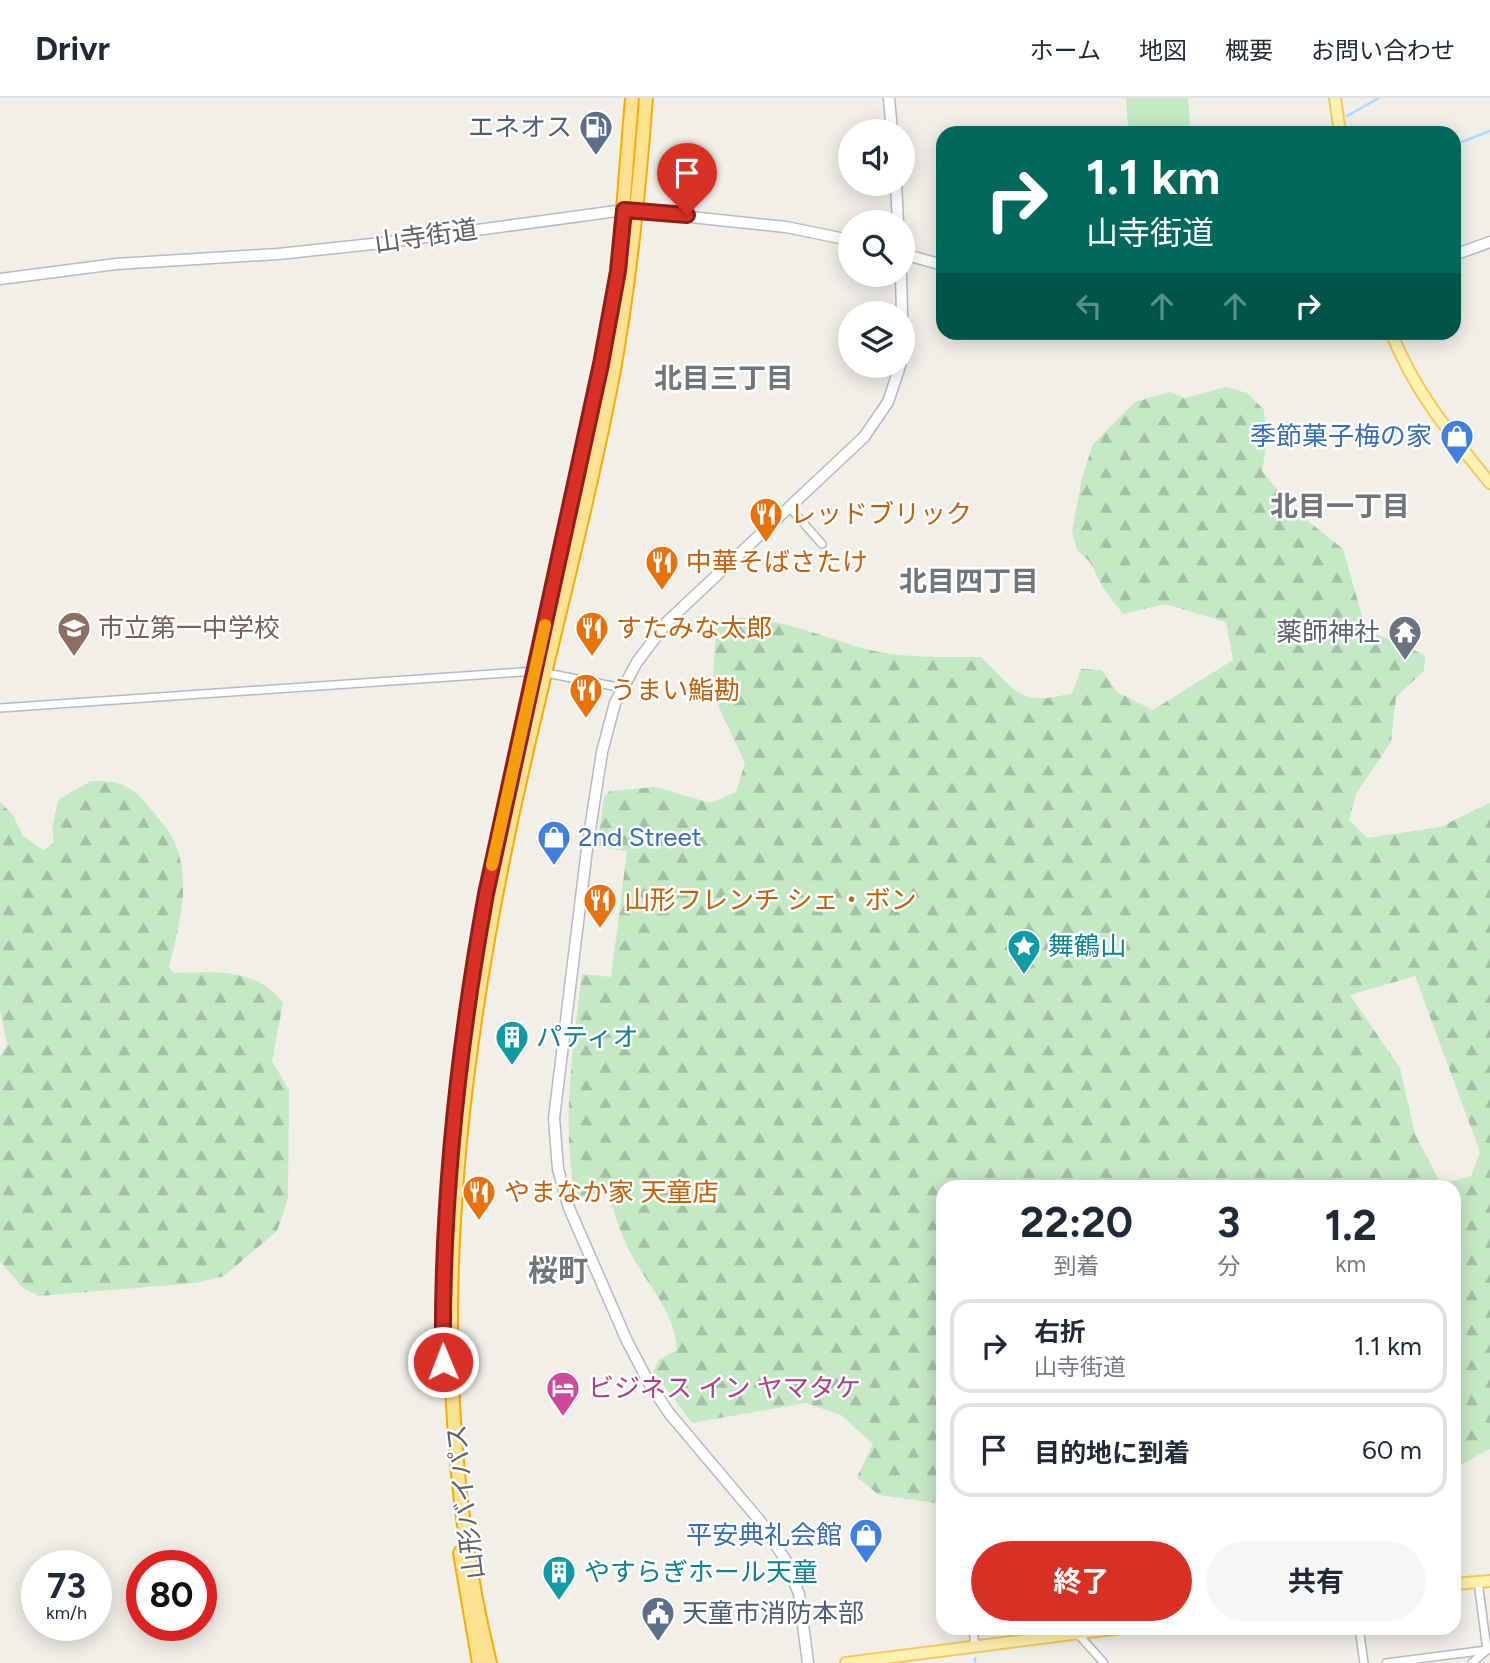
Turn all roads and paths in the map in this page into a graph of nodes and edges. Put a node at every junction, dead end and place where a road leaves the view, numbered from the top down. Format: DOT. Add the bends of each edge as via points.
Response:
graph roads {
  1 [pos="632,98"];
  2 [pos="646,98"];
  3 [pos="889,98"];
  4 [pos="1335,98"];
  5 [pos="891,119"];
  6 [pos="1339,126"];
  7 [pos="624,210"];
  8 [pos="638,210"];
  9 [pos="838,238"];
  10 [pos="1490,242"];
  11 [pos="1461,252"];
  12 [pos="915,257"];
  13 [pos="936,263"];
  14 [pos="0,279"];
  15 [pos="1395,340"];
  16 [pos="896,378"];
  17 [pos="1490,483"];
  18 [pos="790,508"];
  19 [pos="822,544"];
  20 [pos="541,671"];
  21 [pos="622,688"];
  22 [pos="0,709"];
  23 [pos="1484,1581"];
  24 [pos="1461,1583"];
  25 [pos="974,1635"];
  26 [pos="1061,1635"];
  27 [pos="1079,1635"];
  28 [pos="1360,1635"];
  29 [pos="975,1646"];
  30 [pos="1487,1650"];
  31 [pos="479,1663"];
  32 [pos="489,1663"];
  33 [pos="808,1663"];
  34 [pos="846,1663"];
  35 [pos="1104,1663"];
  36 [pos="1364,1663"];
  37 [pos="1386,1663"];
  38 [pos="1472,1663"];
  1 -- 7 [label="highway, 山形バイパス"];
  2 -- 8 [label="highway, 山形バイパス"];
  3 -- 5 [label="street"];
  4 -- 6 [label="main road"];
  7 -- 8 [label="street, 山寺街道"];
  7 -- 14 [label="street, 山寺街道" via="330,249 116,264"];
  7 -- 20 [label="highway, 山形バイパス" via="618,271"];
  8 -- 9 [label="street, 山寺街道"];
  8 -- 20 [label="highway, 山形バイパス" via="613,372"];
  10 -- 11 [label="street"];
  12 -- 13 [label="street"];
  15 -- 17 [label="main road" via="1419,392"];
  16 -- 18 [label="street" via="888,402 864,437"];
  18 -- 19 [label="street"];
  18 -- 21 [label="street" via="668,621"];
  20 -- 21 [label="street"];
  20 -- 22 [label="street"];
  20 -- 31 [label="highway, 山形バイパス" via="475,952 444,1244 443,1362 450,1472"];
  20 -- 32 [label="highway, 山形バイパス" via="488,941 452,1233 455,1440 465,1535"];
  21 -- 33 [label="street" via="602,752 570,969 554,1118 558,1169 575,1226 649,1383 785,1559 799,1594"];
  23 -- 24 [label="main road"];
  23 -- 30 [label="street"];
  25 -- 29 [label="street"];
  26 -- 29 [label="main road"];
  27 -- 35 [label="street"];
  28 -- 36 [label="street"];
  29 -- 34 [label="main road"];
  30 -- 37 [label="street"];
  30 -- 38 [label="street"];
}
